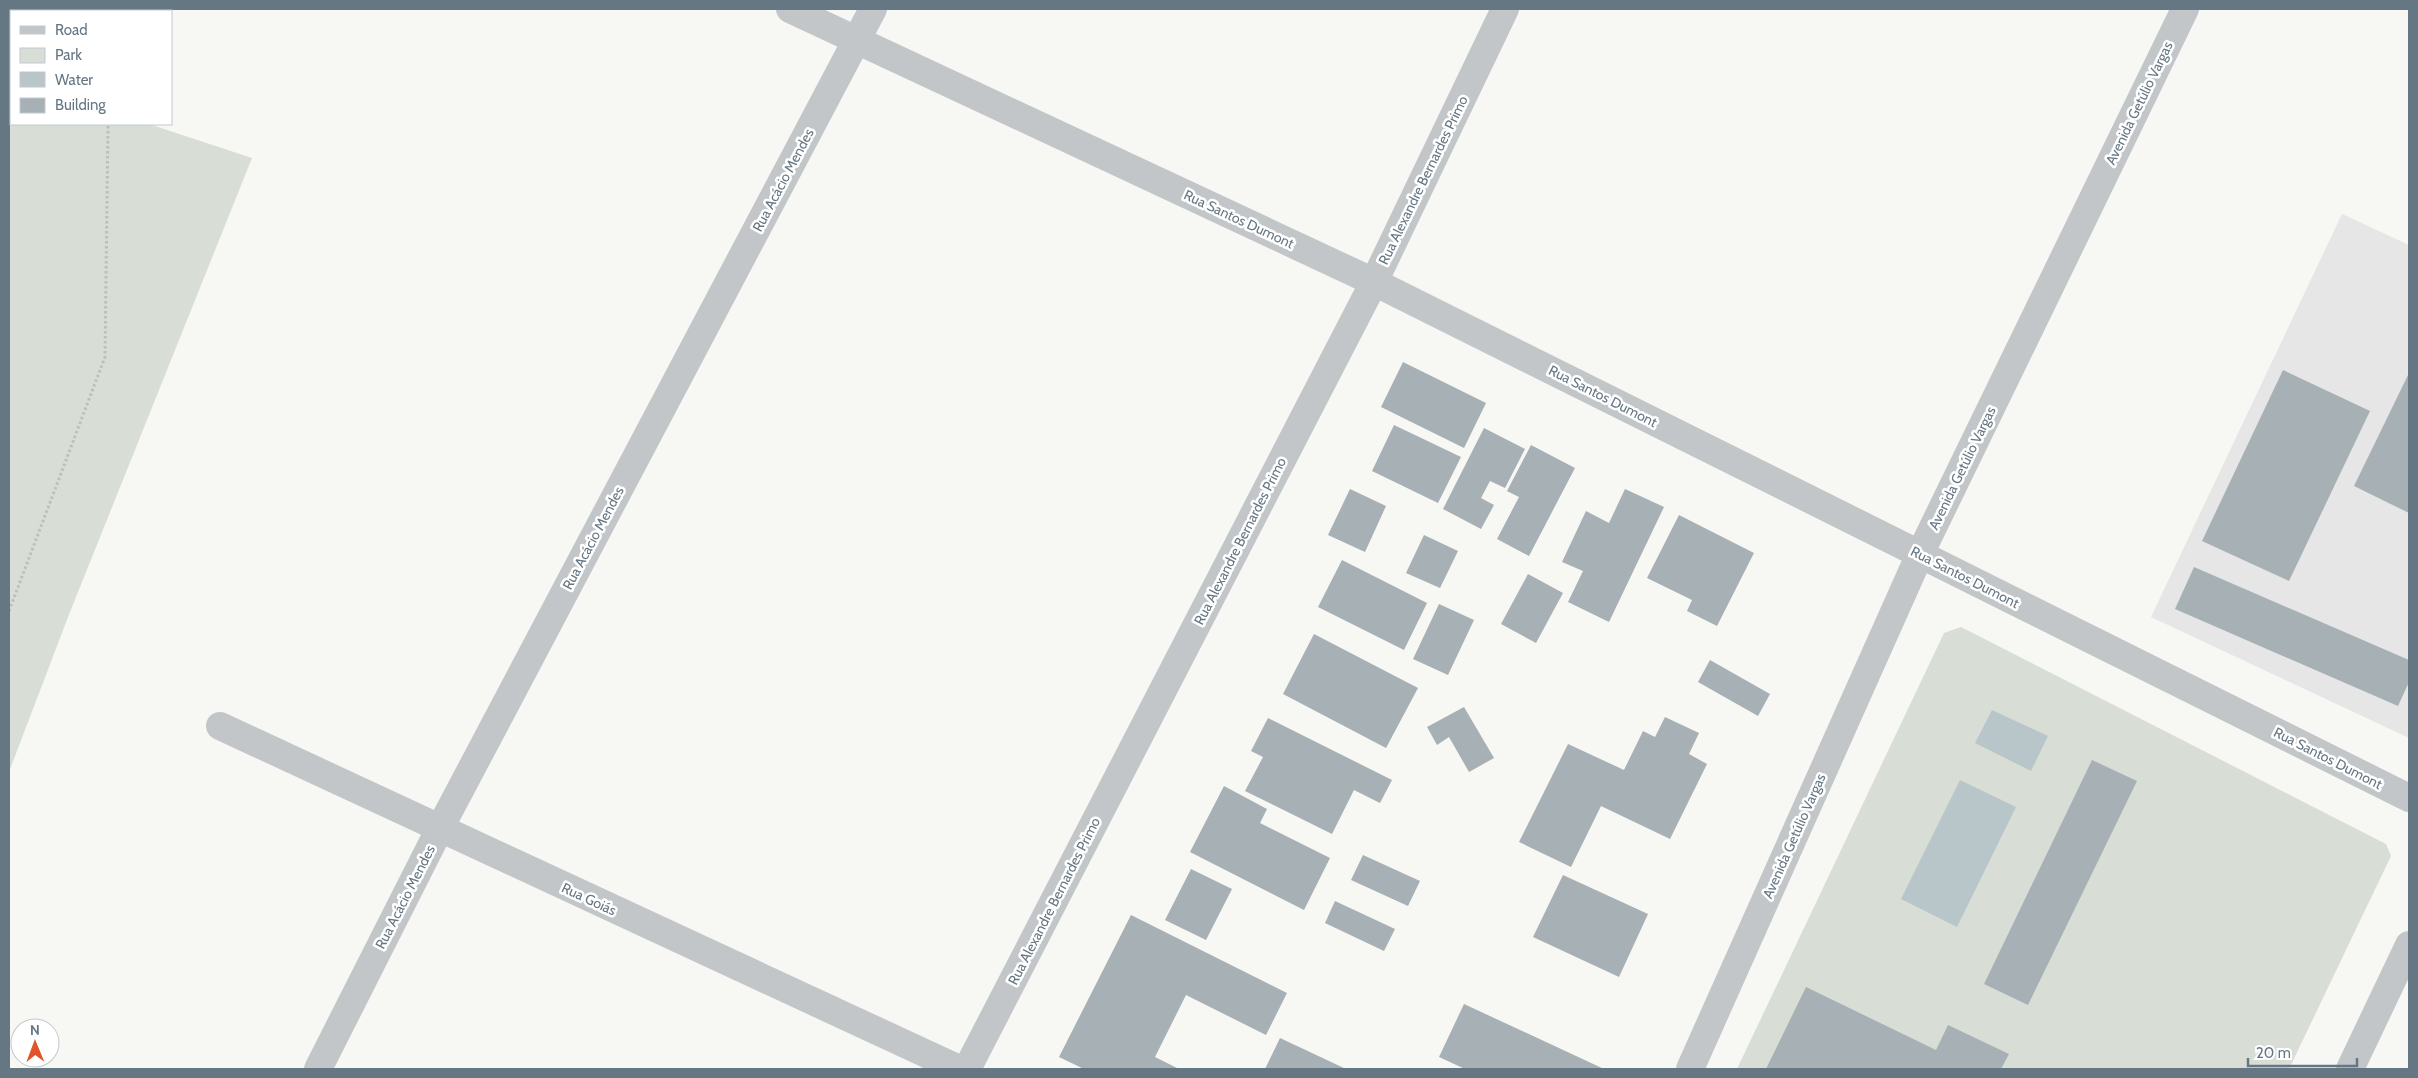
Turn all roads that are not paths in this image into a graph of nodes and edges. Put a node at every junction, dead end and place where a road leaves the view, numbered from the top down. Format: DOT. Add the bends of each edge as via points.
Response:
graph roads {
  1 [pos="790,9"];
  2 [pos="872,9"];
  3 [pos="1505,9"];
  4 [pos="2185,9"];
  5 [pos="858,39"];
  6 [pos="1374,282"];
  7 [pos="1920,554"];
  8 [pos="220,726"];
  9 [pos="2409,798"];
  10 [pos="439,830"];
  11 [pos="2409,945"];
  12 [pos="318,1069"];
  13 [pos="959,1069"];
  14 [pos="966,1069"];
  15 [pos="1690,1069"];
  16 [pos="2350,1069"];
  1 -- 5 [label="street, Rua Santos Dumont"];
  2 -- 5 [label="street, Rua Acácio Mendes"];
  3 -- 6 [label="street, Rua Alexandre Bernardes Primo"];
  4 -- 7 [label="street, Avenida Getúlio Vargas"];
  5 -- 6 [label="street, Rua Santos Dumont"];
  5 -- 10 [label="street, Rua Acácio Mendes"];
  6 -- 7 [label="street, Rua Santos Dumont"];
  6 -- 14 [label="street, Rua Alexandre Bernardes Primo"];
  7 -- 9 [label="street, Rua Santos Dumont"];
  7 -- 15 [label="street, Avenida Getúlio Vargas"];
  8 -- 10 [label="street, Rua Goiás"];
  10 -- 12 [label="street, Rua Acácio Mendes"];
  10 -- 13 [label="street, Rua Goiás"];
  11 -- 16 [label="street"];
}
